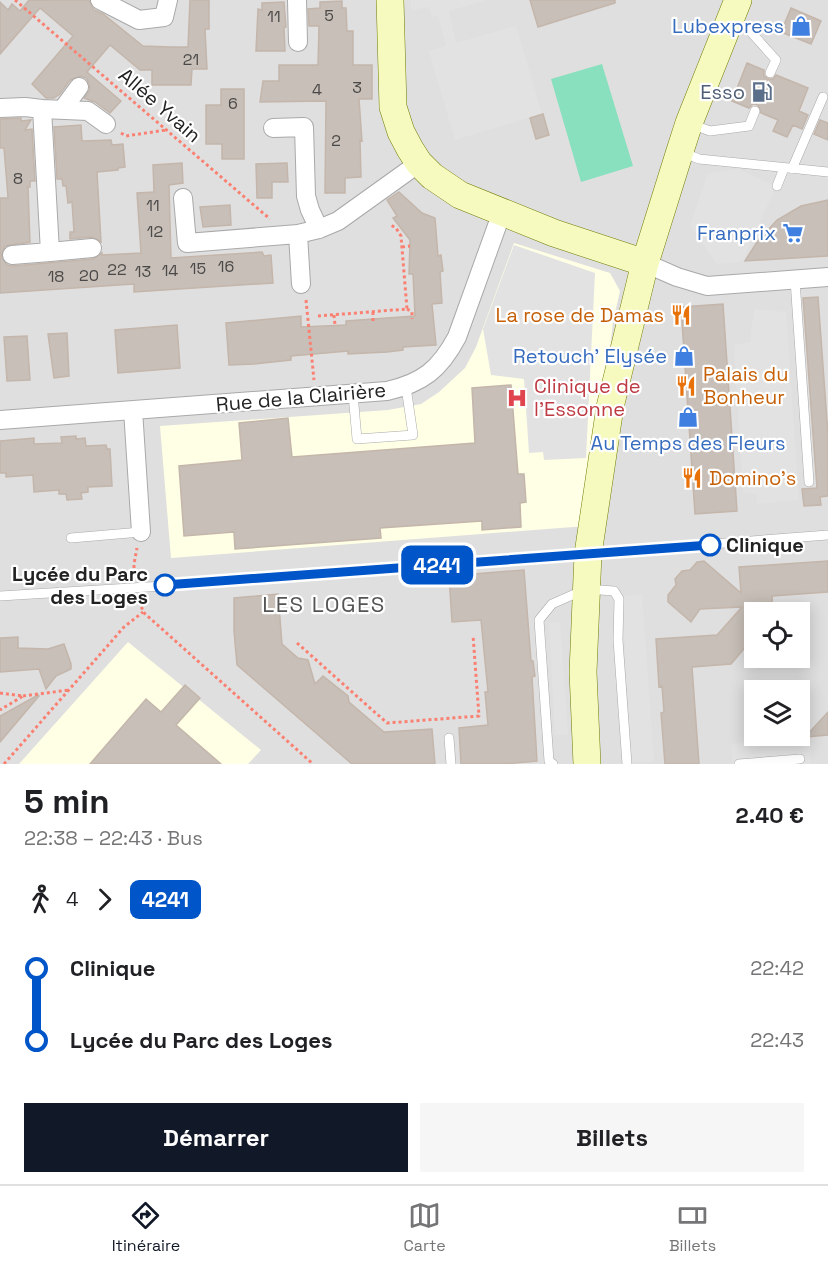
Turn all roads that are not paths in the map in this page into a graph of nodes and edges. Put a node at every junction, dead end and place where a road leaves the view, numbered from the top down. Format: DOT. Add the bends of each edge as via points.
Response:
graph roads {
  1 [pos="100,0"];
  2 [pos="168,0"];
  3 [pos="297,0"];
  4 [pos="390,0"];
  5 [pos="734,10"];
  6 [pos="298,42"];
  7 [pos="770,73"];
  8 [pos="79,87"];
  9 [pos="824,103"];
  10 [pos="0,108"];
  11 [pos="42,109"];
  12 [pos="62,110"];
  13 [pos="755,111"];
  14 [pos="689,123"];
  15 [pos="106,124"];
  16 [pos="273,128"];
  17 [pos="680,151"];
  18 [pos="419,163"];
  19 [pos="788,169"];
  20 [pos="828,171"];
  21 [pos="777,186"];
  22 [pos="183,198"];
  23 [pos="502,212"];
  24 [pos="319,229"];
  25 [pos="290,234"];
  26 [pos="92,248"];
  27 [pos="50,252"];
  28 [pos="12,255"];
  29 [pos="645,263"];
  30 [pos="828,277"];
  31 [pos="795,280"];
  32 [pos="301,284"];
  33 [pos="406,387"];
  34 [pos="352,394"];
  35 [pos="133,410"];
  36 [pos="0,420"];
  37 [pos="809,482"];
  38 [pos="141,532"];
  39 [pos="828,535"];
  40 [pos="71,538"];
  41 [pos="588,554"];
  42 [pos="586,589"];
  43 [pos="0,596"];
  44 [pos="449,738"];
  45 [pos="800,759"];
  46 [pos="451,764"];
  47 [pos="553,764"];
  48 [pos="587,764"];
  49 [pos="627,764"];
  50 [pos="739,764"];
  1 -- 2 [label="street" via="139,20 164,17"];
  3 -- 6 [label="street"];
  4 -- 18 [label="main road" via="393,108"];
  5 -- 7 [label="lane" via="776,60"];
  5 -- 14 [label="main road"];
  8 -- 12 [label="street"];
  9 -- 19 [label="lane"];
  10 -- 11 [label="street"];
  11 -- 12 [label="street"];
  11 -- 27 [label="street"];
  12 -- 15 [label="street" via="88,111"];
  13 -- 14 [label="lane" via="749,126 710,132"];
  14 -- 17 [label="main road"];
  16 -- 24 [label="street" via="304,127 306,196"];
  17 -- 19 [label="lane" via="740,167"];
  17 -- 29 [label="main road"];
  18 -- 23 [label="main road" via="460,195"];
  18 -- 24 [label="street" via="338,221"];
  19 -- 20 [label="lane"];
  19 -- 21 [label="lane"];
  22 -- 25 [label="street" via="187,243"];
  23 -- 29 [label="main road"];
  23 -- 33 [label="street, Rue de la Clairière" via="452,346 436,369"];
  24 -- 25 [label="street"];
  25 -- 32 [label="street"];
  26 -- 27 [label="street"];
  27 -- 28 [label="street"];
  29 -- 31 [label="street" via="707,286"];
  29 -- 41 [label="main road" via="610,407"];
  30 -- 31 [label="street"];
  31 -- 37 [label="lane"];
  33 -- 34 [label="street, Rue de la Clairière"];
  33 -- 34 [label="lane" via="413,435 357,439"];
  34 -- 35 [label="street, Rue de la Clairière"];
  35 -- 36 [label="street, Rue de la Clairière"];
  35 -- 38 [label="street"];
  38 -- 40 [label="lane"];
  39 -- 41 [label="lane"];
  41 -- 42 [label="main road"];
  41 -- 43 [label="lane"];
  42 -- 47 [label="lane" via="552,604 539,621 549,760"];
  42 -- 48 [label="main road" via="583,672"];
  42 -- 49 [label="lane" via="614,591 619,599"];
  44 -- 46 [label="lane"];
  45 -- 50 [label="lane"];
}
